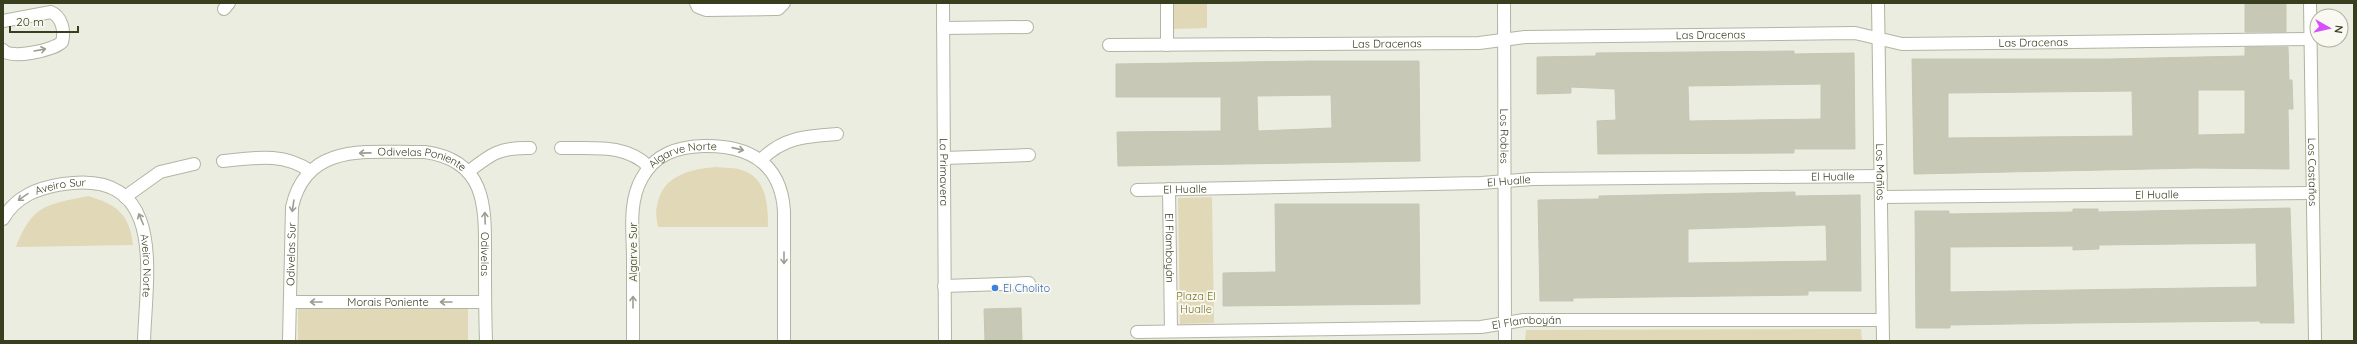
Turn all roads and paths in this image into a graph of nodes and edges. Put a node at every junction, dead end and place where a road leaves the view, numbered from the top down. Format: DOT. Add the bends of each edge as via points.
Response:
graph roads {
  1 [pos="696,3"];
  2 [pos="784,3"];
  3 [pos="943,3"];
  4 [pos="1167,3"];
  5 [pos="1504,3"];
  6 [pos="1878,3"];
  7 [pos="35,8"];
  8 [pos="3,21"];
  9 [pos="1027,27"];
  10 [pos="943,28"];
  11 [pos="1879,38"];
  12 [pos="2309,38"];
  13 [pos="1504,40"];
  14 [pos="1109,45"];
  15 [pos="1167,45"];
  16 [pos="2311,48"];
  17 [pos="3,50"];
  18 [pos="838,134"];
  19 [pos="530,148"];
  20 [pos="561,148"];
  21 [pos="1029,155"];
  22 [pos="944,158"];
  23 [pos="760,160"];
  24 [pos="223,161"];
  25 [pos="194,164"];
  26 [pos="649,167"];
  27 [pos="310,171"];
  28 [pos="468,172"];
  29 [pos="1881,176"];
  30 [pos="1504,181"];
  31 [pos="1169,189"];
  32 [pos="1137,190"];
  33 [pos="2313,193"];
  34 [pos="125,197"];
  35 [pos="1881,197"];
  36 [pos="3,219"];
  37 [pos="1029,283"];
  38 [pos="944,286"];
  39 [pos="290,302"];
  40 [pos="485,302"];
  41 [pos="1882,320"];
  42 [pos="1505,323"];
  43 [pos="1171,331"];
  44 [pos="1137,332"];
  45 [pos="144,341"];
  46 [pos="289,341"];
  47 [pos="486,341"];
  48 [pos="633,341"];
  49 [pos="784,341"];
  50 [pos="945,341"];
  51 [pos="1505,341"];
  52 [pos="1883,341"];
  53 [pos="2315,341"];
  1 -- 2 [label="street" via="698,7 706,10 778,9"];
  3 -- 10 [label="street, La Primavera"];
  4 -- 15 [label="street"];
  5 -- 13 [label="street, Los Robles"];
  6 -- 11 [label="street, Los Mañíos"];
  7 -- 8 [label="street"];
  17 -- 7 [label="street, one-way" via="14,55 58,46 63,33 58,16"];
  9 -- 10 [label="street"];
  10 -- 22 [label="street, La Primavera"];
  11 -- 12 [label="street, Las Dracenas" via="1902,44"];
  11 -- 13 [label="street, Las Dracenas" via="1855,33 1525,37"];
  11 -- 29 [label="street, Los Mañíos"];
  13 -- 15 [label="street, Las Dracenas" via="1479,43"];
  13 -- 30 [label="street, Los Robles"];
  14 -- 15 [label="street, Las Dracenas"];
  16 -- 33 [label="street, Los Castaños"];
  18 -- 23 [label="street" via="806,136 786,141"];
  19 -- 28 [label="street, Odivelas Poniente" via="512,147 498,151"];
  20 -- 26 [label="street, Algarve Norte" via="624,151 642,160"];
  21 -- 22 [label="street"];
  22 -- 38 [label="street, La Primavera"];
  26 -- 23 [label="street, Algarve Norte, one-way" via="665,154 691,147 738,149"];
  23 -- 49 [label="street, Algarve Norte, one-way" via="776,179 783,200"];
  24 -- 27 [label="street" via="279,158 292,161"];
  25 -- 34 [label="street" via="160,172"];
  48 -- 26 [label="street, Algarve Sur, one-way" via="634,201 636,189"];
  28 -- 27 [label="street, Odivelas Poniente, one-way" via="449,158 425,152 337,155 324,160"];
  27 -- 39 [label="street, Odivelas Sur, one-way" via="298,188 292,207"];
  40 -- 28 [label="street, Odivelas, one-way" via="484,203 480,190"];
  29 -- 30 [label="street, El Hualle"];
  29 -- 35 [label="street, Los Mañíos"];
  30 -- 31 [label="street, El Hualle"];
  30 -- 42 [label="street, Los Robles"];
  31 -- 32 [label="street, El Hualle"];
  31 -- 43 [label="street, El Flamboyán"];
  33 -- 35 [label="street, El Hualle"];
  33 -- 53 [label="street, Los Castaños"];
  34 -- 36 [label="street, Aveiro Sur, one-way" via="114,189 89,181 54,185 41,188 20,199"];
  45 -- 34 [label="street, Aveiro Norte, one-way" via="145,233 138,213"];
  35 -- 41 [label="street, Los Mañíos"];
  37 -- 38 [label="street"];
  38 -- 50 [label="street, La Primavera"];
  40 -- 39 [label="street, Morais Poniente, one-way"];
  39 -- 46 [label="street, Odivelas Sur"];
  40 -- 47 [label="street, Odivelas"];
  41 -- 42 [label="street, El Flamboyán" via="1524,320"];
  41 -- 52 [label="street, Los Mañíos"];
  42 -- 43 [label="street, El Flamboyán" via="1481,327"];
  42 -- 51 [label="street, Los Robles"];
  43 -- 44 [label="street, El Flamboyán"];
}
